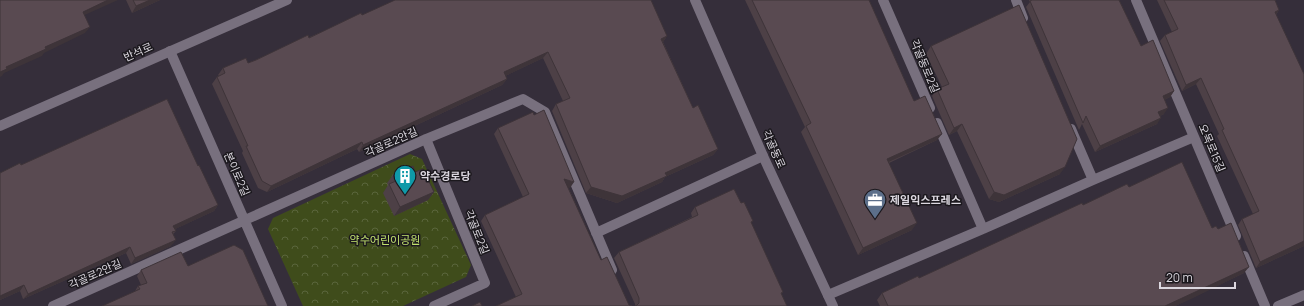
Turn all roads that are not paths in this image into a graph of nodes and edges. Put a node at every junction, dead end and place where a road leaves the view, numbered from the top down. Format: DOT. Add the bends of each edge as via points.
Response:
graph roads {
  1 [pos="287,0"];
  2 [pos="695,0"];
  3 [pos="883,0"];
  4 [pos="1016,0"];
  5 [pos="1136,0"];
  6 [pos="1028,29"];
  7 [pos="170,51"];
  8 [pos="1068,122"];
  9 [pos="0,126"];
  10 [pos="1194,136"];
  11 [pos="426,139"];
  12 [pos="763,156"];
  13 [pos="1093,180"];
  14 [pos="245,221"];
  15 [pos="983,229"];
  16 [pos="596,233"];
  17 [pos="616,277"];
  18 [pos="828,295"];
  19 [pos="1304,295"];
  20 [pos="53,306"];
  21 [pos="282,306"];
  22 [pos="434,306"];
  23 [pos="833,306"];
  24 [pos="1265,306"];
  25 [pos="1278,306"];
  1 -- 7 [label="street, 반석로"];
  2 -- 12 [label="street, 각골동로"];
  3 -- 15 [label="street, 각골동로2길"];
  4 -- 6 [label="street"];
  5 -- 10 [label="street, 오목로15길"];
  7 -- 9 [label="street, 반석로"];
  7 -- 14 [label="street, 본이로2길"];
  8 -- 13 [label="street"];
  10 -- 13 [label="street"];
  10 -- 24 [label="street, 오목로15길"];
  11 -- 14 [label="street, 각골로2안길"];
  11 -- 16 [label="street, 각골로2안길" via="523,99 545,112"];
  11 -- 22 [label="street, 각골로2길" via="485,283"];
  12 -- 16 [label="street"];
  12 -- 18 [label="street, 각골동로"];
  13 -- 15 [label="street"];
  14 -- 20 [label="street, 각골로2안길"];
  14 -- 21 [label="street, 본이로2길"];
  15 -- 18 [label="street"];
  16 -- 17 [label="street, 각골로2안길"];
  18 -- 23 [label="street, 각골동로"];
  19 -- 25 [label="street"];
}
